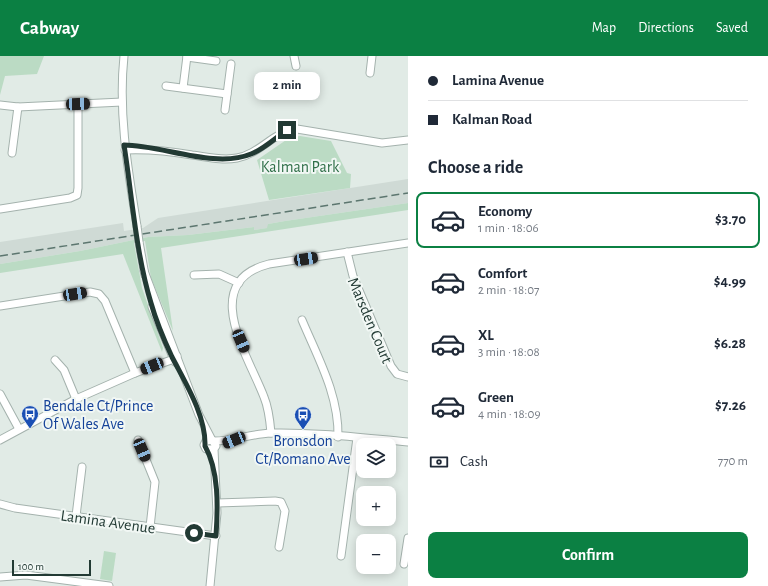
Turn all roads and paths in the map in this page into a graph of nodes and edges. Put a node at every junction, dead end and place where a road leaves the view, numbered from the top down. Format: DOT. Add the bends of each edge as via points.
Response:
graph roads {
  1 [pos="124,56"];
  2 [pos="187,56"];
  3 [pos="294,56"];
  4 [pos="372,56"];
  5 [pos="216,61"];
  6 [pos="231,64"];
  7 [pos="296,66"];
  8 [pos="370,73"];
  9 [pos="166,86"];
  10 [pos="183,88"];
  11 [pos="227,94"];
  12 [pos="122,102"];
  13 [pos="78,104"];
  14 [pos="0,105"];
  15 [pos="18,107"];
  16 [pos="225,110"];
  17 [pos="408,140"];
  18 [pos="125,147"];
  19 [pos="12,153"];
  20 [pos="0,209"];
  21 [pos="408,243"];
  22 [pos="347,252"];
  23 [pos="194,275"];
  24 [pos="239,283"];
  25 [pos="0,306"];
  26 [pos="302,320"];
  27 [pos="174,357"];
  28 [pos="55,360"];
  29 [pos="135,373"];
  30 [pos="408,376"];
  31 [pos="0,394"];
  32 [pos="76,399"];
  33 [pos="19,429"];
  34 [pos="271,433"];
  35 [pos="338,437"];
  36 [pos="357,438"];
  37 [pos="0,440"];
  38 [pos="138,440"];
  39 [pos="396,441"];
  40 [pos="408,442"];
  41 [pos="211,445"];
  42 [pos="356,445"];
  43 [pos="82,467"];
  44 [pos="217,503"];
  45 [pos="0,504"];
  46 [pos="76,516"];
  47 [pos="150,527"];
  48 [pos="216,536"];
  49 [pos="408,538"];
  50 [pos="279,547"];
  51 [pos="341,556"];
  52 [pos="404,564"];
  53 [pos="0,577"];
  54 [pos="87,584"];
  55 [pos="109,586"];
  56 [pos="210,586"];
  1 -- 12 [label="street"];
  2 -- 5 [label="street"];
  2 -- 10 [label="street"];
  3 -- 7 [label="street"];
  4 -- 8 [label="street"];
  6 -- 11 [label="street"];
  9 -- 10 [label="street"];
  10 -- 11 [label="street"];
  11 -- 16 [label="street"];
  12 -- 13 [label="street"];
  12 -- 18 [label="street"];
  13 -- 15 [label="street"];
  13 -- 20 [label="street" via="77,194 70,198"];
  14 -- 15 [label="street"];
  15 -- 19 [label="street"];
  17 -- 18 [label="street" via="382,143 296,129 287,130 256,152 235,159 140,146"];
  18 -- 27 [label="street, bridge" via="144,271"];
  21 -- 22 [label="street"];
  22 -- 24 [label="street" via="263,266 252,271"];
  22 -- 30 [label="street, Marsden Court" via="352,276 391,366 397,374"];
  23 -- 24 [label="street" via="219,274"];
  24 -- 34 [label="street" via="232,302 232,318 267,404"];
  25 -- 29 [label="street" via="90,292 99,294 105,301"];
  26 -- 35 [label="street" via="334,398 338,416"];
  27 -- 29 [label="street"];
  27 -- 41 [label="street"];
  28 -- 32 [label="street" via="64,370"];
  29 -- 32 [label="street"];
  31 -- 33 [label="street"];
  32 -- 33 [label="street"];
  33 -- 37 [label="street"];
  34 -- 35 [label="street"];
  34 -- 41 [label="street"];
  35 -- 36 [label="street"];
  38 -- 47 [label="street" via="154,482"];
  39 -- 40 [label="street"];
  41 -- 44 [label="street"];
  42 -- 51 [label="street"];
  43 -- 46 [label="street"];
  44 -- 48 [label="street"];
  44 -- 50 [label="street" via="281,502 284,511"];
  45 -- 46 [label="street, Lamina Avenue"];
  46 -- 47 [label="street, Lamina Avenue"];
  47 -- 48 [label="street, Lamina Avenue"];
  48 -- 56 [label="street"];
  49 -- 52 [label="street"];
  53 -- 54 [label="street" via="18,574"];
  54 -- 55 [label="street"];
}
